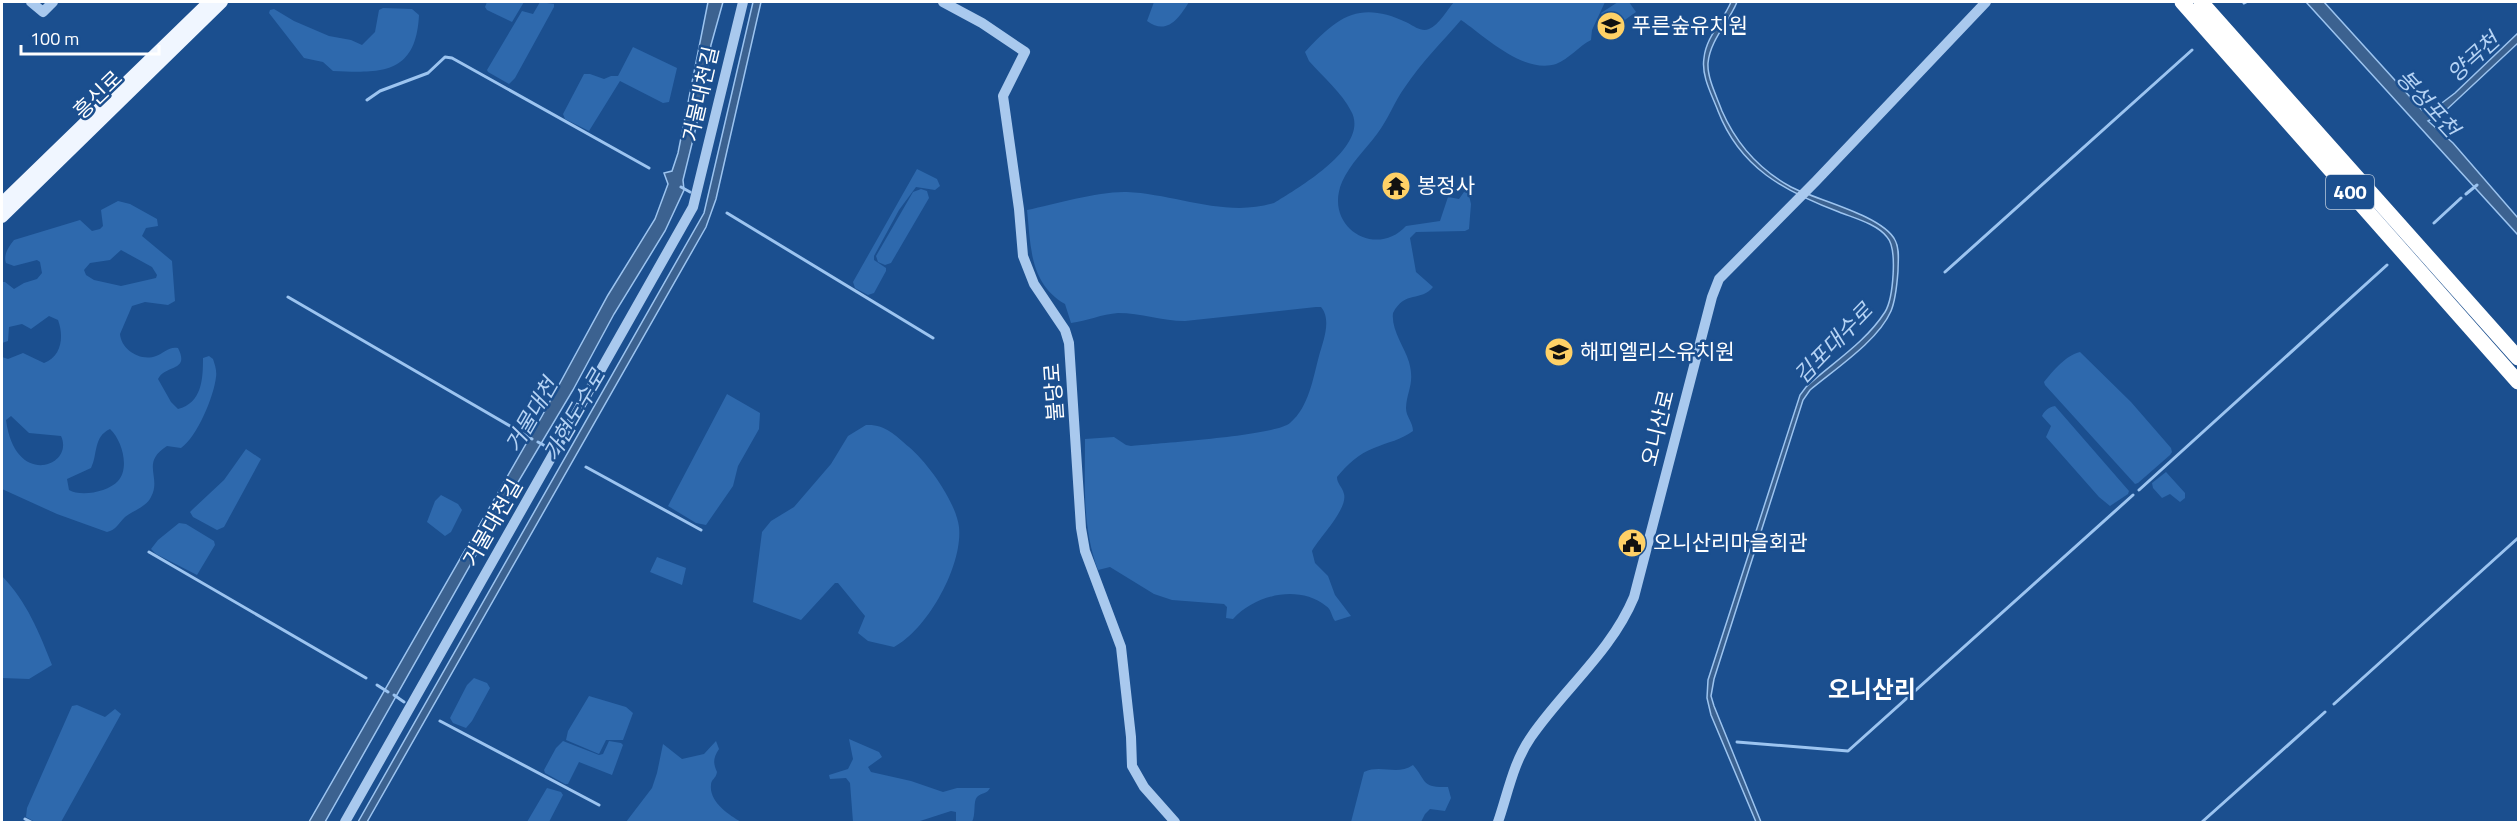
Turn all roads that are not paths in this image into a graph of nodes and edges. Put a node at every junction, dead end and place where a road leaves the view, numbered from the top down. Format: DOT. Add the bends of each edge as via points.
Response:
graph roads {
  1 [pos="31,2"];
  2 [pos="52,2"];
  3 [pos="208,2"];
  4 [pos="222,2"];
  5 [pos="743,2"];
  6 [pos="943,2"];
  7 [pos="1986,2"];
  8 [pos="2182,2"];
  9 [pos="2201,2"];
  10 [pos="2,204"];
  11 [pos="2,217"];
  12 [pos="2518,358"];
  13 [pos="2518,382"];
  14 [pos="345,822"];
  15 [pos="1175,822"];
  16 [pos="1498,822"];
  1 -- 2 [label="street" via="43,12"];
  3 -- 10 [label="main road, 흥신로"];
  4 -- 11 [label="main road, 흥신로"];
  5 -- 14 [label="street, 거물대천길" via="690,215"];
  6 -- 15 [label="street, 불당로" via="1025,52 1003,96 1023,256 1030,276 1065,330 1069,343 1081,528 1089,565 1121,647 1132,766 1144,787"];
  7 -- 16 [label="street, 오니산로" via="1719,279 1642,570 1625,620 1521,754"];
  8 -- 13 [label="highway, 400"];
  9 -- 12 [label="highway, 400"];
}
